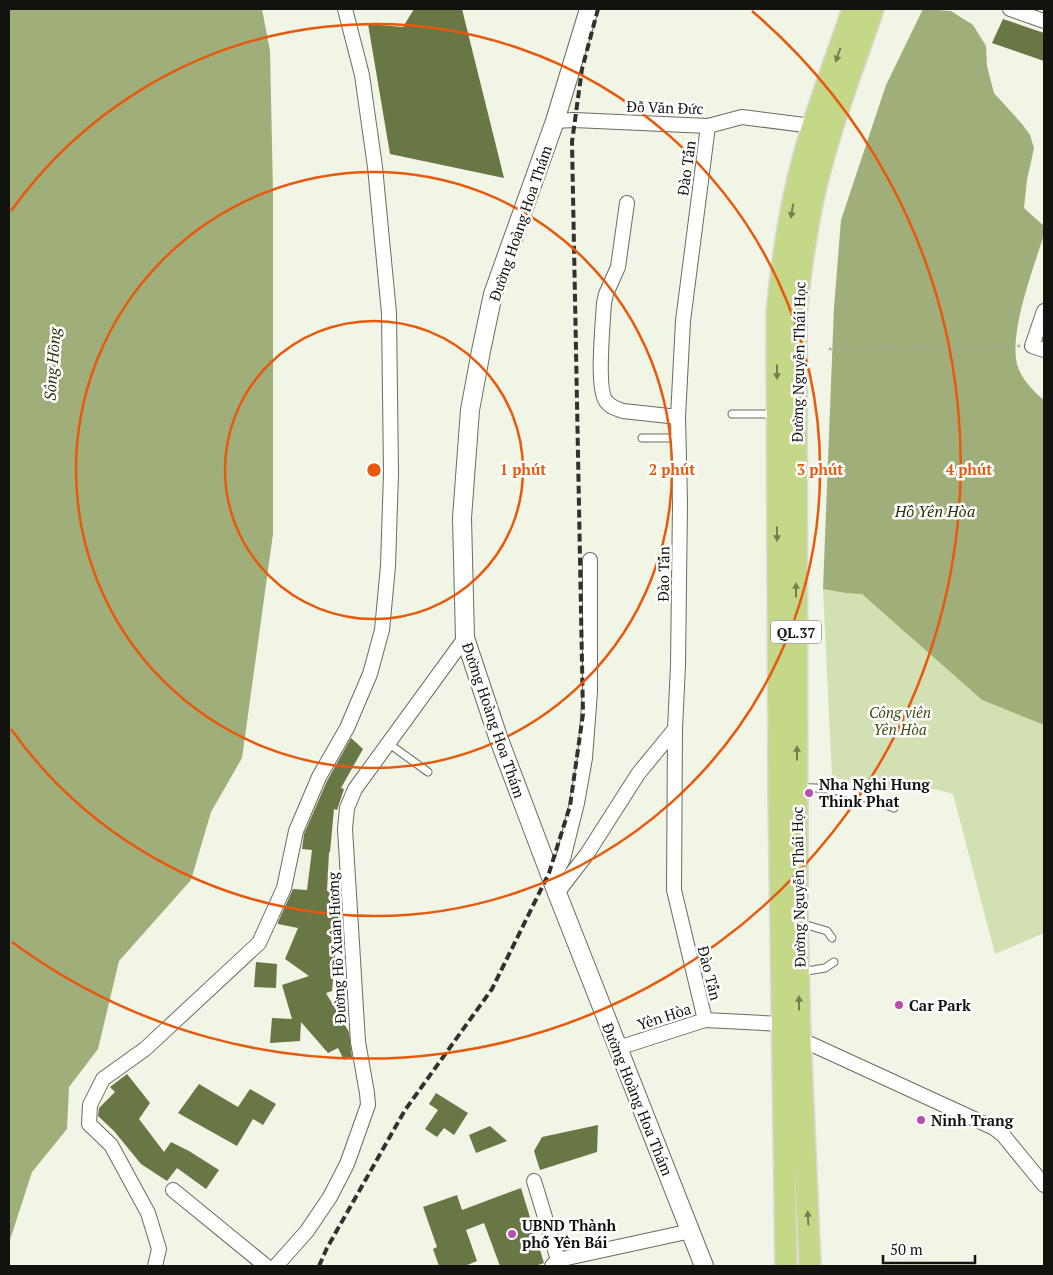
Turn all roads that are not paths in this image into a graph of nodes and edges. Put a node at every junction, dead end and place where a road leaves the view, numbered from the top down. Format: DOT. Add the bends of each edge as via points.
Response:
graph roads {
  1 [pos="345,9"];
  2 [pos="589,9"];
  3 [pos="853,9"];
  4 [pos="872,9"];
  5 [pos="1010,9"];
  6 [pos="1044,21"];
  7 [pos="555,121"];
  8 [pos="708,126"];
  9 [pos="823,127"];
  10 [pos="627,203"];
  11 [pos="1044,311"];
  12 [pos="1038,348"];
  13 [pos="732,414"];
  14 [pos="777,414"];
  15 [pos="678,417"];
  16 [pos="642,438"];
  17 [pos="679,438"];
  18 [pos="590,560"];
  19 [pos="465,638"];
  20 [pos="675,729"];
  21 [pos="388,743"];
  22 [pos="428,772"];
  23 [pos="788,789"];
  24 [pos="894,808"];
  25 [pos="555,887"];
  26 [pos="797,922"];
  27 [pos="832,938"];
  28 [pos="834,962"];
  29 [pos="799,972"];
  30 [pos="705,1020"];
  31 [pos="781,1024"];
  32 [pos="800,1039"];
  33 [pos="618,1048"];
  34 [pos="534,1181"];
  35 [pos="1044,1185"];
  36 [pos="173,1190"];
  37 [pos="691,1231"];
  38 [pos="555,1263"];
  39 [pos="155,1266"];
  40 [pos="266,1266"];
  41 [pos="276,1266"];
  42 [pos="704,1266"];
  43 [pos="786,1266"];
  44 [pos="810,1266"];
  1 -- 39 [label="street" via="362,75 375,167 389,313 391,473 382,630 370,674 347,728 319,777 296,831 284,888 259,943 145,1048 103,1079 90,1105 89,1124 111,1145 148,1213 159,1249"];
  2 -- 7 [label="street, Đường Hoàng Hoa Thám"];
  3 -- 9 [label="main road, Đường Nguyễn Thái Học / QL.37, one-way"];
  4 -- 9 [label="main road, Đường Nguyễn Thái Học / QL.37"];
  5 -- 6 [label="street"];
  7 -- 8 [label="street, Đỗ Văn Đức"];
  7 -- 19 [label="street, Đường Hoàng Hoa Thám" via="493,294 470,410 462,518"];
  8 -- 9 [label="street, Đỗ Văn Đức" via="742,117"];
  8 -- 15 [label="street, Đào Tấn" via="683,321"];
  9 -- 14 [label="main road, Đường Nguyễn Thái Học / QL.37, one-way" via="795,192 783,261 777,313"];
  23 -- 9 [label="main road, Đường Nguyễn Thái Học / QL.37, one-way" via="796,313"];
  10 -- 15 [label="street" via="618,267 604,303 601,388 606,401 623,411"];
  11 -- 12 [label="street"];
  13 -- 14 [label="lane"];
  14 -- 23 [label="main road, Đường Nguyễn Thái Học / QL.37, one-way"];
  15 -- 17 [label="street, Đào Tấn"];
  16 -- 17 [label="lane"];
  17 -- 20 [label="street, Đào Tấn" via="679,627"];
  18 -- 25 [label="street" via="590,692 585,758"];
  19 -- 21 [label="street, Đường Hồ Xuân Hương"];
  19 -- 25 [label="street, Đường Hoàng Hoa Thám" via="498,737"];
  20 -- 25 [label="street" via="638,774 587,854"];
  20 -- 30 [label="street, Đào Tấn" via="674,890"];
  21 -- 22 [label="lane"];
  21 -- 41 [label="street, Đường Hồ Xuân Hương" via="355,789 345,819 358,1042 367,1093 366,1111 347,1164 330,1197"];
  23 -- 24 [label="lane" via="817,787"];
  23 -- 26 [label="main road, Đường Nguyễn Thái Học / QL.37"];
  23 -- 31 [label="main road, Đường Nguyễn Thái Học / QL.37"];
  25 -- 33 [label="street, Đường Hoàng Hoa Thám"];
  26 -- 27 [label="lane" via="827,931"];
  26 -- 29 [label="main road, Đường Nguyễn Thái Học / QL.37"];
  28 -- 29 [label="lane" via="825,968"];
  32 -- 29 [label="main road, Đường Nguyễn Thái Học / QL.37, one-way"];
  30 -- 31 [label="street, Yên Hòa"];
  30 -- 33 [label="street, Yên Hòa"];
  31 -- 43 [label="main road, Đường Nguyễn Thái Học / QL.37"];
  32 -- 35 [label="street" via="994,1128"];
  44 -- 32 [label="main road, Đường Nguyễn Thái Học / QL.37, one-way"];
  33 -- 37 [label="street, Đường Hoàng Hoa Thám"];
  34 -- 38 [label="street"];
  36 -- 40 [label="street"];
  37 -- 38 [label="street"];
  37 -- 42 [label="street, Đường Hoàng Hoa Thám"];
}
